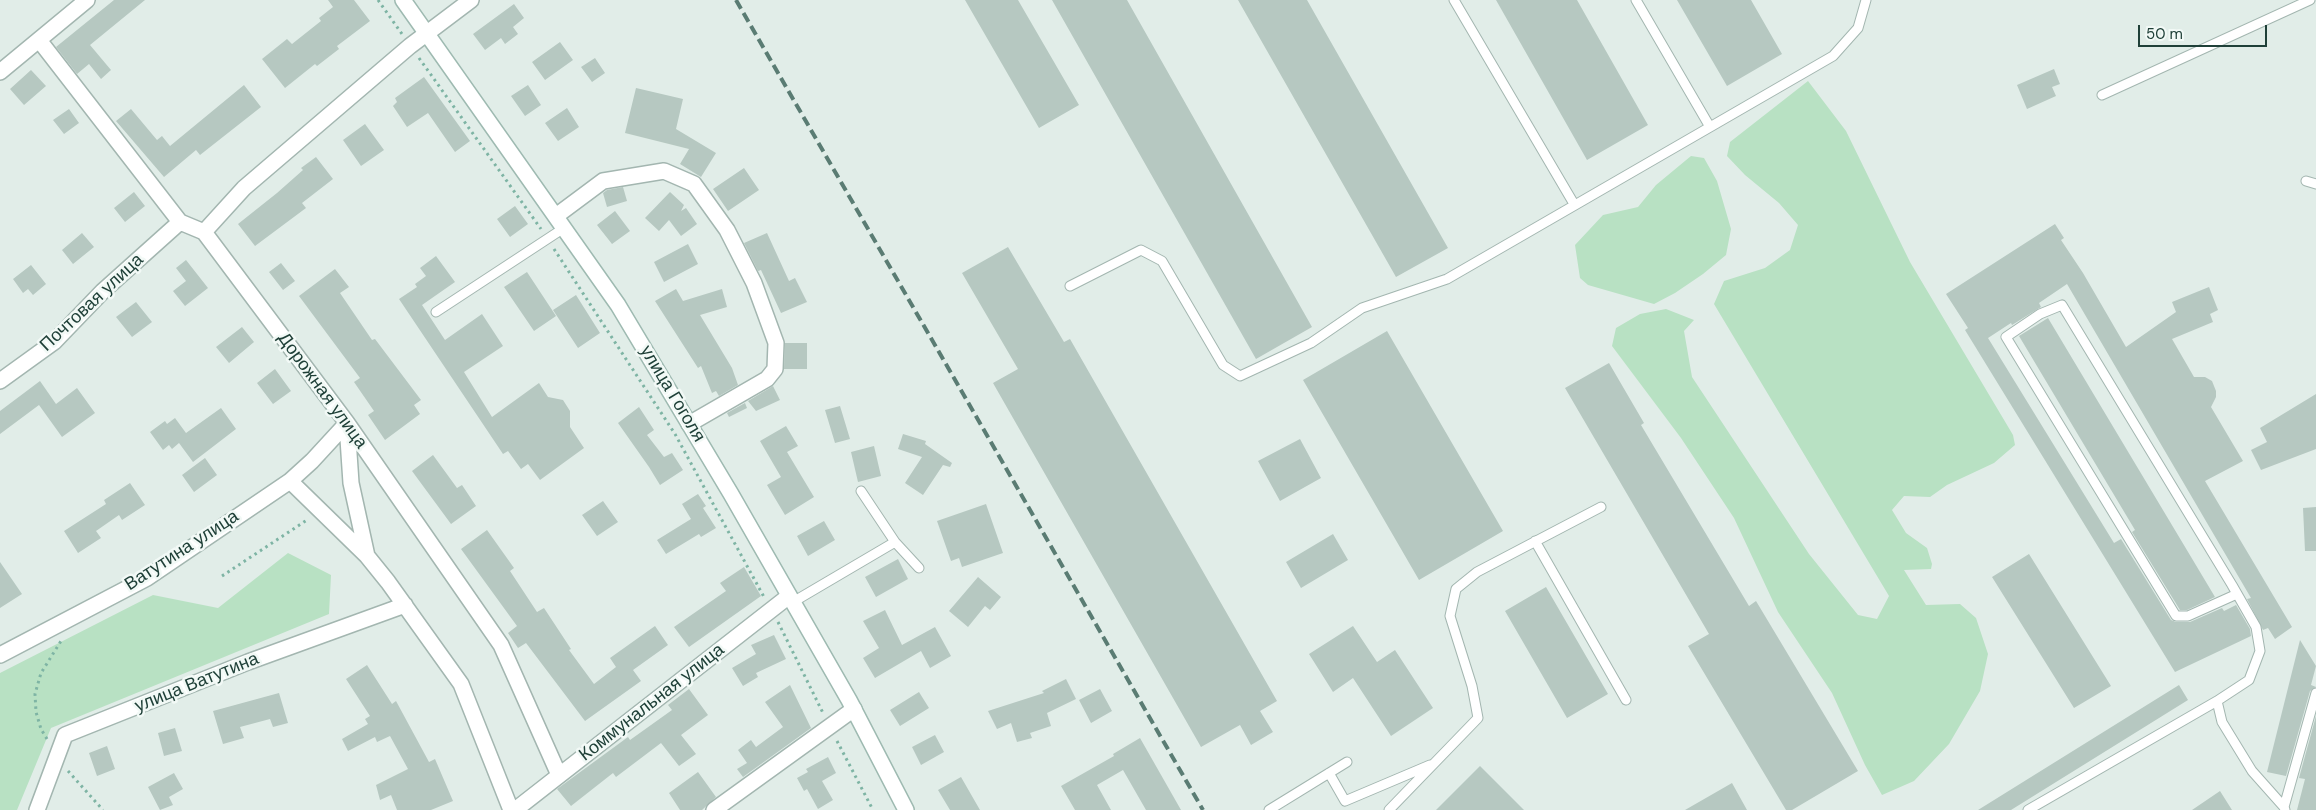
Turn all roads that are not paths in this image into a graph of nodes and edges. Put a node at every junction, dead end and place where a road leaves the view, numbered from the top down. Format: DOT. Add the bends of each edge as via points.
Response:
graph roads {
  1 [pos="87,0"];
  2 [pos="403,0"];
  3 [pos="471,0"];
  4 [pos="1454,0"];
  5 [pos="1636,0"];
  6 [pos="1866,0"];
  7 [pos="2310,0"];
  8 [pos="427,33"];
  9 [pos="39,40"];
  10 [pos="0,72"];
  11 [pos="2102,95"];
  12 [pos="1710,127"];
  13 [pos="2306,181"];
  14 [pos="2316,184"];
  15 [pos="1574,204"];
  16 [pos="180,222"];
  17 [pos="560,222"];
  18 [pos="204,232"];
  19 [pos="1070,286"];
  20 [pos="436,312"];
  21 [pos="0,381"];
  22 [pos="347,423"];
  23 [pos="689,424"];
  24 [pos="290,481"];
  25 [pos="861,491"];
  26 [pos="1601,506"];
  27 [pos="1536,541"];
  28 [pos="895,542"];
  29 [pos="367,556"];
  30 [pos="919,568"];
  31 [pos="2238,594"];
  32 [pos="791,599"];
  33 [pos="405,605"];
  34 [pos="0,655"];
  35 [pos="2316,693"];
  36 [pos="1626,700"];
  37 [pos="2217,701"];
  38 [pos="854,709"];
  39 [pos="1347,762"];
  40 [pos="1434,764"];
  41 [pos="1330,773"];
  42 [pos="559,775"];
  43 [pos="2285,808"];
  44 [pos="37,810"];
  45 [pos="511,810"];
  46 [pos="515,810"];
  47 [pos="714,810"];
  48 [pos="906,810"];
  49 [pos="1269,810"];
  50 [pos="1389,810"];
  51 [pos="2028,810"];
  1 -- 9 [label="street"];
  2 -- 8 [label="street, улица Гоголя"];
  3 -- 8 [label="street"];
  4 -- 15 [label="lane"];
  5 -- 12 [label="lane"];
  6 -- 12 [label="lane" via="1858,28 1833,56"];
  7 -- 11 [label="lane"];
  8 -- 17 [label="street, улица Гоголя"];
  8 -- 18 [label="street" via="244,188"];
  9 -- 10 [label="street"];
  9 -- 16 [label="street"];
  12 -- 15 [label="lane"];
  13 -- 14 [label="lane"];
  15 -- 19 [label="lane" via="1447,279 1362,308 1311,343 1240,376 1223,365 1162,261 1141,250"];
  16 -- 18 [label="street"];
  16 -- 21 [label="street, Почтовая улица" via="54,342"];
  17 -- 20 [label="lane" via="548,239"];
  17 -- 23 [label="street, улица Гоголя" via="618,305"];
  17 -- 23 [label="street" via="603,181 664,171 694,184 727,230 754,283 776,343 775,369 767,379"];
  18 -- 22 [label="street, Дорожная улица"];
  22 -- 24 [label="street, Ватутина улица"];
  22 -- 29 [label="street" via="351,483"];
  22 -- 42 [label="street, Дорожная улица" via="501,645"];
  23 -- 32 [label="street, улица Гоголя"];
  24 -- 29 [label="street"];
  24 -- 34 [label="street, Ватутина улица" via="147,578"];
  25 -- 28 [label="lane"];
  26 -- 27 [label="lane"];
  27 -- 36 [label="lane"];
  27 -- 40 [label="lane" via="1477,572 1456,590 1450,616 1472,686 1478,718"];
  28 -- 30 [label="lane"];
  28 -- 32 [label="lane"];
  29 -- 33 [label="street"];
  31 -- 31 [label="lane" via="2062,305 2040,314 2006,337 2176,616 2188,616"];
  31 -- 37 [label="lane" via="2256,627 2260,651 2249,680"];
  32 -- 38 [label="street, улица Гоголя"];
  32 -- 42 [label="street, Коммунальная улица" via="771,610"];
  33 -- 44 [label="street, улица Ватутина" via="248,662 65,736"];
  33 -- 45 [label="street" via="461,684"];
  35 -- 43 [label="lane"];
  37 -- 43 [label="lane" via="2222,722 2252,772"];
  37 -- 51 [label="lane"];
  38 -- 47 [label="street"];
  38 -- 48 [label="street, улица Гоголя"];
  39 -- 41 [label="lane"];
  40 -- 41 [label="lane" via="1345,801"];
  40 -- 50 [label="lane"];
  41 -- 49 [label="lane"];
  42 -- 46 [label="street, Коммунальная улица"];
}
